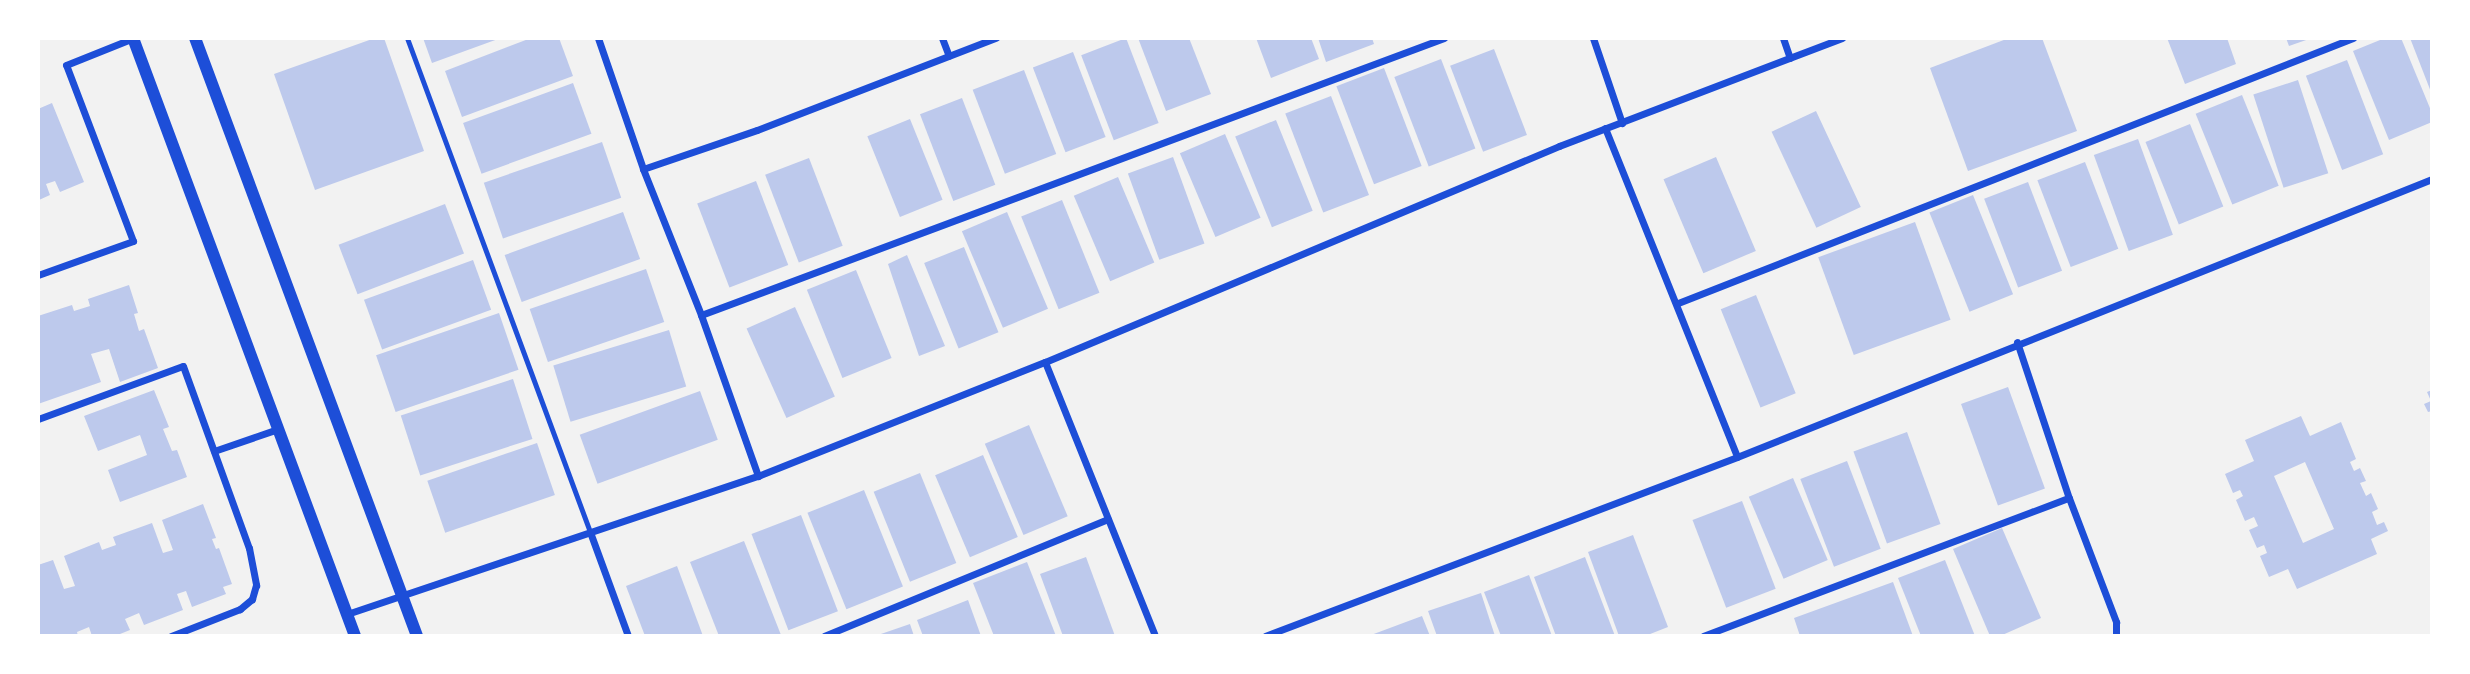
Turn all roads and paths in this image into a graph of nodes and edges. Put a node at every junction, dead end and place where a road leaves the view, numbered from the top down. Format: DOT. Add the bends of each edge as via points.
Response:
graph roads {
  1 [pos="133,38"];
  2 [pos="195,38"];
  3 [pos="407,38"];
  4 [pos="598,38"];
  5 [pos="942,38"];
  6 [pos="996,38"];
  7 [pos="1444,38"];
  8 [pos="1593,38"];
  9 [pos="1783,38"];
  10 [pos="1842,38"];
  11 [pos="2353,38"];
  12 [pos="949,56"];
  13 [pos="1790,58"];
  14 [pos="1622,122"];
  15 [pos="1605,128"];
  16 [pos="643,169"];
  17 [pos="2431,179"];
  18 [pos="38,275"];
  19 [pos="1678,303"];
  20 [pos="701,315"];
  21 [pos="2017,342"];
  22 [pos="1045,362"];
  23 [pos="38,419"];
  24 [pos="278,429"];
  25 [pos="214,451"];
  26 [pos="1737,457"];
  27 [pos="758,476"];
  28 [pos="2069,498"];
  29 [pos="1108,519"];
  30 [pos="590,532"];
  31 [pos="403,596"];
  32 [pos="348,614"];
  33 [pos="172,635"];
  34 [pos="355,635"];
  35 [pos="417,635"];
  36 [pos="628,635"];
  37 [pos="824,635"];
  38 [pos="1154,635"];
  39 [pos="1265,635"];
  40 [pos="1703,635"];
  41 [pos="2116,635"];
  1 -- 18 [label="street" via="66,65 133,241"];
  1 -- 24 [label="street"];
  2 -- 31 [label="street"];
  3 -- 30 [label="lane"];
  4 -- 16 [label="street"];
  5 -- 12 [label="street"];
  6 -- 12 [label="street"];
  7 -- 20 [label="street"];
  8 -- 14 [label="street"];
  9 -- 13 [label="street"];
  10 -- 13 [label="street"];
  11 -- 19 [label="street"];
  12 -- 16 [label="street"];
  13 -- 14 [label="street"];
  14 -- 15 [label="street"];
  15 -- 19 [label="street"];
  15 -- 22 [label="street"];
  16 -- 20 [label="street"];
  17 -- 21 [label="street"];
  19 -- 26 [label="street"];
  20 -- 27 [label="street"];
  21 -- 26 [label="street"];
  21 -- 28 [label="street"];
  22 -- 27 [label="street"];
  22 -- 29 [label="street"];
  23 -- 25 [label="street" via="183,366"];
  24 -- 25 [label="street"];
  24 -- 32 [label="street"];
  25 -- 33 [label="street" via="249,548 257,585 252,599 240,609"];
  26 -- 39 [label="street"];
  27 -- 30 [label="street"];
  28 -- 40 [label="street"];
  28 -- 41 [label="street" via="2116,622"];
  29 -- 37 [label="street"];
  29 -- 38 [label="street"];
  30 -- 31 [label="street"];
  30 -- 36 [label="street"];
  31 -- 32 [label="street"];
  31 -- 35 [label="street"];
  32 -- 34 [label="street"];
}
